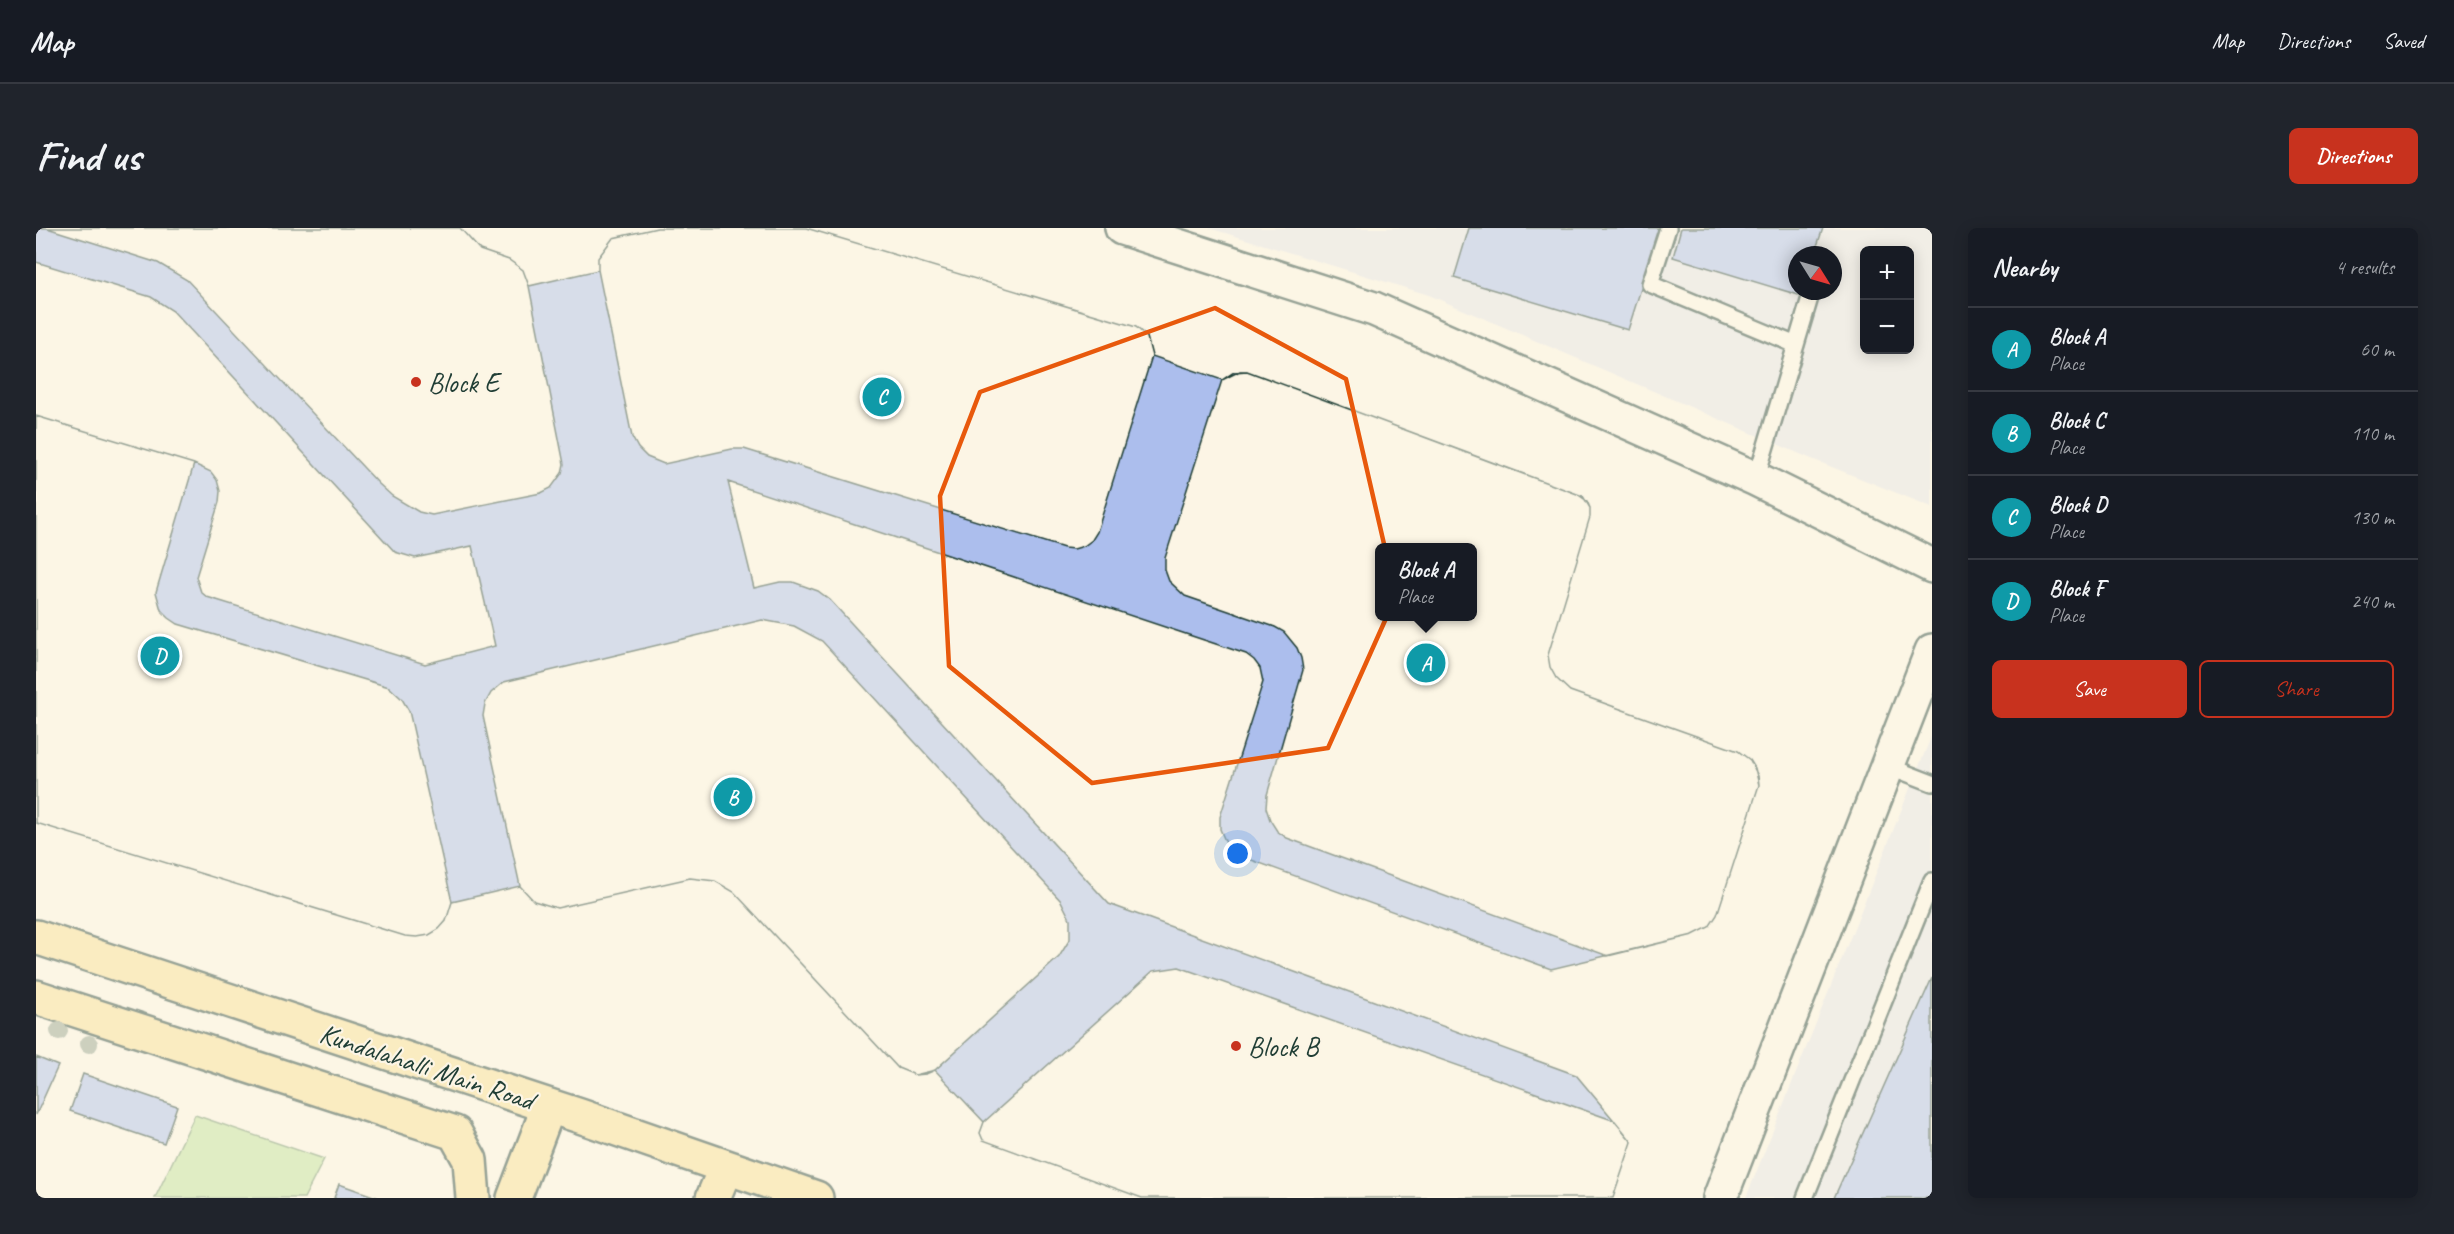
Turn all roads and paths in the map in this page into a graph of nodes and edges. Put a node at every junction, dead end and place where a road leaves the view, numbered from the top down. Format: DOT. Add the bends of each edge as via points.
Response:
graph roads {
  1 [pos="1122,228"];
  2 [pos="1668,228"];
  3 [pos="1809,300"];
  4 [pos="1796,345"];
  5 [pos="1756,479"];
  6 [pos="1932,566"];
  7 [pos="1932,651"];
  8 [pos="1888,766"];
  9 [pos="1932,783"];
  10 [pos="1932,881"];
  11 [pos="36,937"];
  12 [pos="36,998"];
  13 [pos="549,1106"];
  14 [pos="726,1167"];
  15 [pos="473,1198"];
  16 [pos="514,1198"];
  17 [pos="713,1198"];
  18 [pos="816,1198"];
  19 [pos="1720,1198"];
  20 [pos="1805,1198"];
  1 -- 5 [label="street" via="1374,309"];
  2 -- 4 [label="lane" via="1650,284"];
  3 -- 4 [label="lane"];
  4 -- 5 [label="lane"];
  5 -- 6 [label="street"];
  7 -- 8 [label="street"];
  8 -- 9 [label="lane"];
  8 -- 19 [label="street"];
  10 -- 20 [label="lane"];
  11 -- 13 [label="main road, Kundalahalli Main Road"];
  12 -- 15 [label="main road, Kundalahalli Main Road" via="455,1133 470,1160"];
  13 -- 14 [label="main road, Kundalahalli Main Road"];
  13 -- 16 [label="main road"];
  14 -- 17 [label="main road"];
  14 -- 18 [label="main road, Kundalahalli Main Road"];
}
